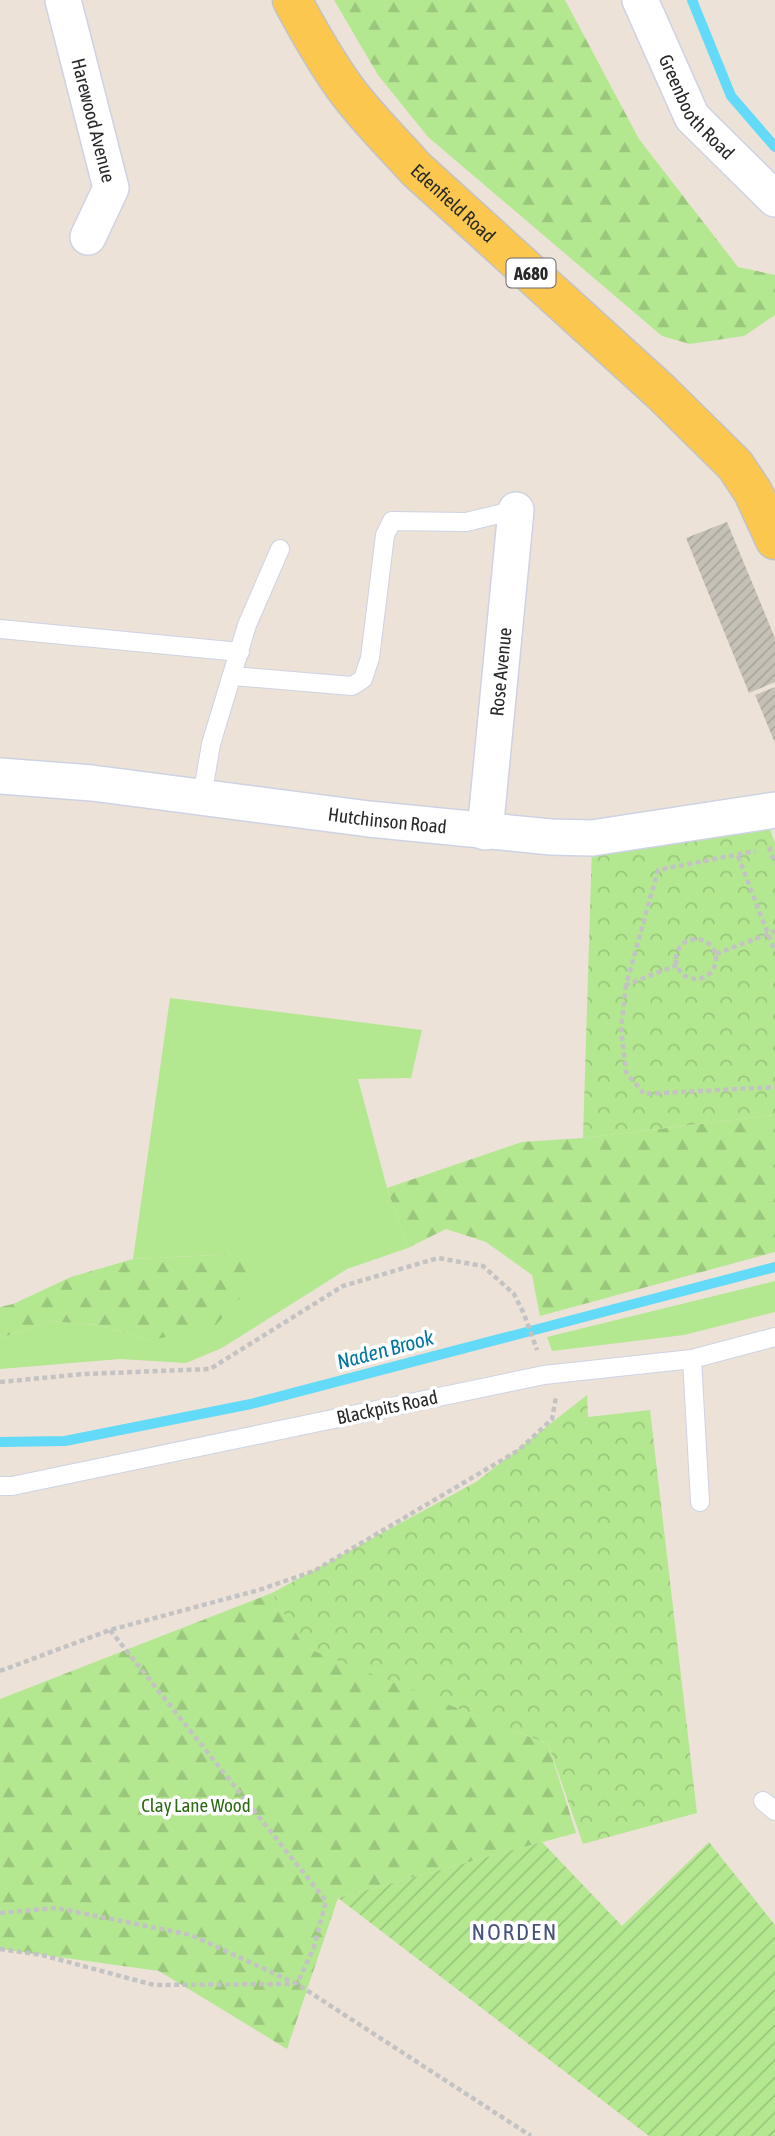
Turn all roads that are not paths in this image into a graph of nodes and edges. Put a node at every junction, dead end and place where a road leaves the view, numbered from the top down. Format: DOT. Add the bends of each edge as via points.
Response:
graph roads {
  1 [pos="63,0"];
  2 [pos="292,0"];
  3 [pos="640,0"];
  4 [pos="775,199"];
  5 [pos="88,237"];
  6 [pos="516,510"];
  7 [pos="775,540"];
  8 [pos="280,549"];
  9 [pos="0,629"];
  10 [pos="240,652"];
  11 [pos="233,676"];
  12 [pos="0,776"];
  13 [pos="202,797"];
  14 [pos="775,810"];
  15 [pos="485,832"];
  16 [pos="775,1337"];
  17 [pos="692,1359"];
  18 [pos="0,1486"];
  19 [pos="700,1502"];
  1 -- 5 [label="street, Harewood Avenue" via="111,188"];
  2 -- 7 [label="main road, Edenfield Road / A680" via="345,89 381,130 416,169 735,465"];
  3 -- 4 [label="street, Greenbooth Road" via="692,117"];
  6 -- 11 [label="lane" via="466,522 392,521 384,535 370,658 363,678 352,686"];
  6 -- 15 [label="street, Rose Avenue"];
  8 -- 10 [label="lane"];
  9 -- 10 [label="lane"];
  10 -- 11 [label="lane"];
  11 -- 13 [label="lane" via="211,744"];
  12 -- 13 [label="street, Hutchinson Road"];
  13 -- 15 [label="street, Hutchinson Road"];
  14 -- 15 [label="street, Hutchinson Road" via="592,838"];
  16 -- 17 [label="lane, Blackpits Road"];
  17 -- 18 [label="lane, Blackpits Road" via="560,1373"];
  17 -- 19 [label="lane"];
}
